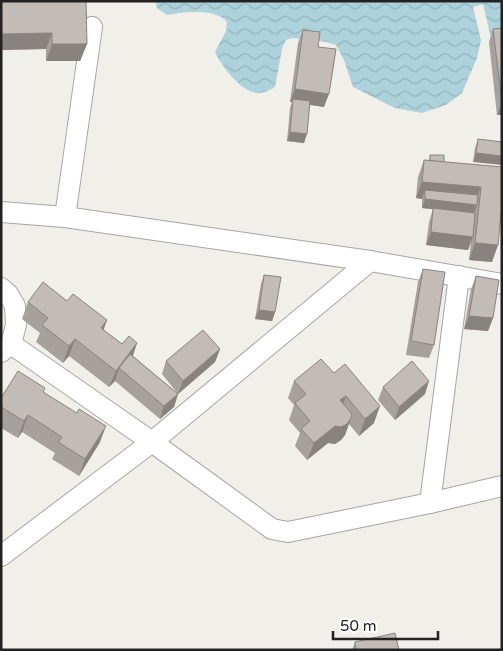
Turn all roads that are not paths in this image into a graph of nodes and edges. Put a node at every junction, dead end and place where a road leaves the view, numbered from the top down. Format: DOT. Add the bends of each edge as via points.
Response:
graph roads {
  1 [pos="92,27"];
  2 [pos="1,212"];
  3 [pos="65,217"];
  4 [pos="370,261"];
  5 [pos="459,276"];
  6 [pos="500,281"];
  7 [pos="1,288"];
  8 [pos="6,348"];
  9 [pos="152,442"];
  10 [pos="502,486"];
  11 [pos="430,503"];
  12 [pos="1,556"];
  1 -- 3 [label="street"];
  2 -- 3 [label="street"];
  3 -- 4 [label="street"];
  4 -- 5 [label="street"];
  4 -- 9 [label="street"];
  5 -- 6 [label="street"];
  5 -- 11 [label="street"];
  7 -- 8 [label="street" via="15,306 16,325"];
  8 -- 9 [label="street"];
  9 -- 11 [label="street" via="272,529 288,532"];
  9 -- 12 [label="street"];
  10 -- 11 [label="street"];
}
